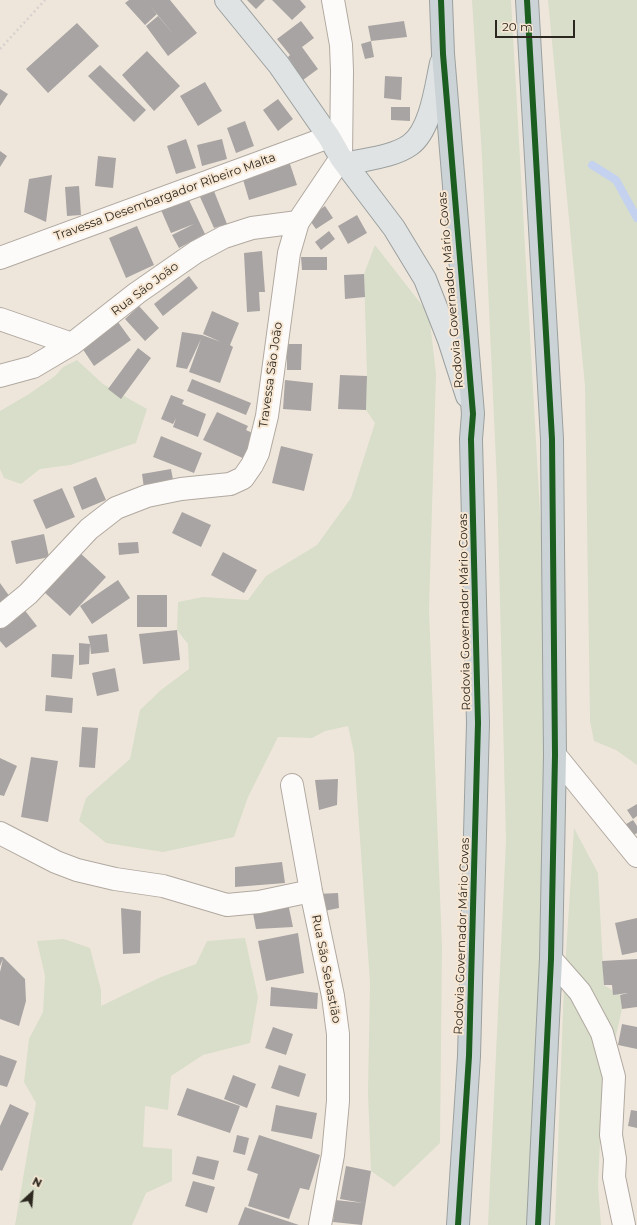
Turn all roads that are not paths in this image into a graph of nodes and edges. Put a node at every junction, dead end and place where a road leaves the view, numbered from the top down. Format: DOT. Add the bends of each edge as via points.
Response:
graph roads {
  1 [pos="226,0"];
  2 [pos="333,0"];
  3 [pos="441,0"];
  4 [pos="527,0"];
  5 [pos="443,54"];
  6 [pos="329,137"];
  7 [pos="343,161"];
  8 [pos="298,222"];
  9 [pos="0,258"];
  10 [pos="0,319"];
  11 [pos="72,344"];
  12 [pos="0,376"];
  13 [pos="473,414"];
  14 [pos="0,617"];
  15 [pos="555,755"];
  16 [pos="292,785"];
  17 [pos="0,833"];
  18 [pos="637,856"];
  19 [pos="311,891"];
  20 [pos="551,959"];
  21 [pos="320,1225"];
  22 [pos="458,1225"];
  23 [pos="538,1225"];
  24 [pos="624,1225"];
  1 -- 6 [label="main road" via="279,65"];
  2 -- 7 [label="street" via="342,71"];
  3 -- 5 [label="highway, Rodovia Governador Mário Covas"];
  4 -- 15 [label="highway" via="552,439"];
  5 -- 7 [label="main road" via="428,116 415,140 391,153"];
  5 -- 13 [label="highway, Rodovia Governador Mário Covas"];
  6 -- 7 [label="main road"];
  6 -- 9 [label="street, Travessa Desembargador Ribeiro Malta"];
  7 -- 8 [label="street, Travessa São João"];
  7 -- 13 [label="main road" via="394,228 425,279 449,340"];
  8 -- 11 [label="street, Rua São João" via="252,228 224,237 196,252 136,293"];
  8 -- 14 [label="street, Travessa São João" via="284,282 267,416 258,453 248,472 243,478 230,484 181,489 147,496 116,508 89,529 28,594"];
  10 -- 11 [label="street"];
  11 -- 12 [label="street, Rua São João" via="32,368"];
  13 -- 22 [label="highway, Rodovia Governador Mário Covas" via="471,439 478,723 469,1056"];
  15 -- 18 [label="street"];
  15 -- 20 [label="highway"];
  16 -- 19 [label="street, Rua São Sebastião"];
  17 -- 19 [label="street" via="77,870 163,886 227,905 259,902"];
  19 -- 21 [label="street, Rua São Sebastião" via="333,996 338,1034 335,1141"];
  20 -- 23 [label="highway"];
  20 -- 24 [label="street" via="580,992 602,1033 614,1077 611,1135 615,1159 614,1177"];
}
